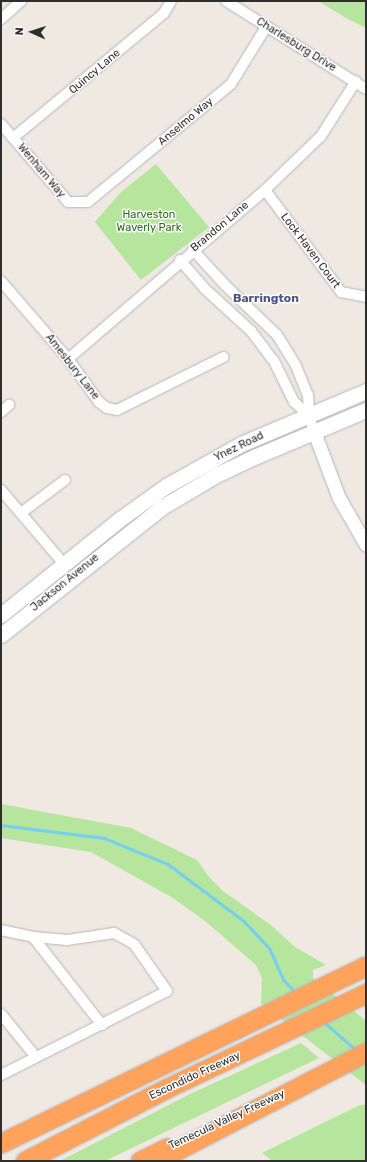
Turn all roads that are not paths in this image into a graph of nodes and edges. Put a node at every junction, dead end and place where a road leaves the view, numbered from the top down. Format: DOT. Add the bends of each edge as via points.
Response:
graph roads {
  1 [pos="21,1"];
  2 [pos="171,1"];
  3 [pos="226,1"];
  4 [pos="1,18"];
  5 [pos="266,27"];
  6 [pos="356,81"];
  7 [pos="366,89"];
  8 [pos="1,124"];
  9 [pos="13,138"];
  10 [pos="264,190"];
  11 [pos="88,202"];
  12 [pos="193,250"];
  13 [pos="180,260"];
  14 [pos="1,281"];
  15 [pos="366,297"];
  16 [pos="224,357"];
  17 [pos="68,359"];
  18 [pos="366,391"];
  19 [pos="366,410"];
  20 [pos="309,415"];
  21 [pos="314,432"];
  22 [pos="65,480"];
  23 [pos="2,494"];
  24 [pos="21,513"];
  25 [pos="120,519"];
  26 [pos="129,531"];
  27 [pos="366,545"];
  28 [pos="64,564"];
  29 [pos="1,615"];
  30 [pos="6,631"];
  31 [pos="1,930"];
  32 [pos="32,938"];
  33 [pos="366,966"];
  34 [pos="366,993"];
  35 [pos="1,1014"];
  36 [pos="102,1025"];
  37 [pos="366,1052"];
  38 [pos="35,1056"];
  39 [pos="1,1075"];
  40 [pos="293,1089"];
  41 [pos="1,1143"];
  42 [pos="25,1161"];
  43 [pos="140,1161"];
  44 [pos="156,1161"];
  1 -- 4 [label="street"];
  2 -- 9 [label="street, Quincy Lane" via="164,13"];
  3 -- 5 [label="street, Charlesburg Drive"];
  5 -- 6 [label="street, Charlesburg Drive"];
  5 -- 11 [label="street, Anselmo Way" via="231,84"];
  6 -- 7 [label="street, Charlesburg Drive"];
  6 -- 10 [label="street, Brandon Lane" via="321,136"];
  8 -- 9 [label="street, Wenham Way"];
  9 -- 11 [label="street, Wenham Way" via="68,202"];
  10 -- 12 [label="street, Brandon Lane"];
  10 -- 15 [label="street, Lock Haven Court" via="341,292"];
  12 -- 13 [label="street, Brandon Lane"];
  12 -- 20 [label="street" via="277,335 296,366 308,395"];
  13 -- 17 [label="street, Brandon Lane"];
  13 -- 20 [label="street" via="204,288 251,331 274,361 294,402"];
  14 -- 17 [label="street, Amesbury Lane"];
  16 -- 17 [label="street, Amesbury Lane" via="117,410 107,408 99,402"];
  18 -- 20 [label="main road, Ynez Road"];
  19 -- 21 [label="main road, Ynez Road"];
  20 -- 21 [label="street"];
  20 -- 25 [label="main road, Ynez Road" via="219,455 166,486"];
  21 -- 26 [label="main road, Ynez Road" via="216,475"];
  21 -- 27 [label="street" via="339,498"];
  22 -- 24 [label="street"];
  23 -- 24 [label="street"];
  24 -- 28 [label="street"];
  25 -- 28 [label="main road, Jackson Avenue"];
  26 -- 30 [label="main road, Jackson Avenue"];
  28 -- 29 [label="main road, Jackson Avenue"];
  29 -- 30 [label="main road"];
  31 -- 32 [label="street"];
  32 -- 36 [label="street"];
  32 -- 36 [label="street" via="67,940 114,933 134,944 167,991"];
  33 -- 41 [label="highway"];
  34 -- 42 [label="highway, Escondido Freeway" via="165,1089"];
  35 -- 38 [label="street"];
  36 -- 38 [label="street"];
  37 -- 40 [label="highway"];
  38 -- 39 [label="street"];
  40 -- 43 [label="highway, Temecula Valley Freeway"];
  40 -- 44 [label="highway"];
}
